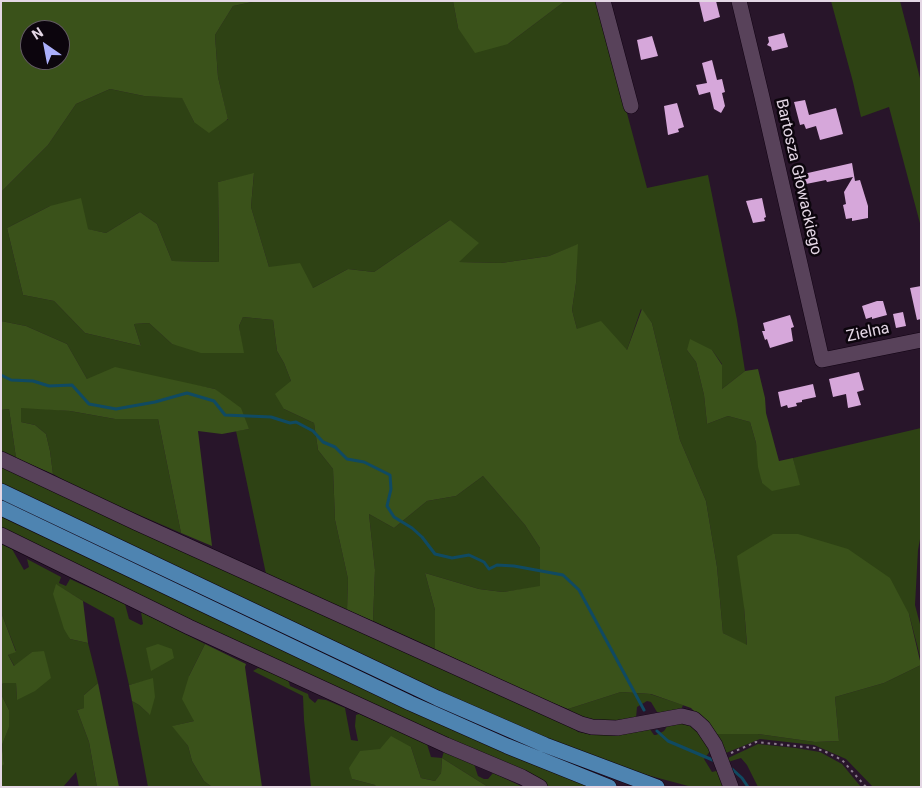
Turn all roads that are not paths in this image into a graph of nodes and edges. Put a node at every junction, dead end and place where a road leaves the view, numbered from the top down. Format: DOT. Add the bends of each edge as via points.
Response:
graph roads {
  1 [pos="604,1"];
  2 [pos="739,1"];
  3 [pos="631,106"];
  4 [pos="921,340"];
  5 [pos="822,360"];
  6 [pos="1,459"];
  7 [pos="1,491"];
  8 [pos="1,508"];
  9 [pos="1,535"];
  10 [pos="540,787"];
  11 [pos="609,787"];
  12 [pos="657,787"];
  13 [pos="731,787"];
  1 -- 3 [label="street"];
  2 -- 5 [label="street, Bartosza Głowackiego"];
  4 -- 5 [label="street, Zielna"];
  6 -- 13 [label="street" via="581,724 617,728 682,716 694,719 715,745"];
  7 -- 12 [label="main road" via="445,702 562,752"];
  8 -- 11 [label="main road" via="410,702"];
  9 -- 10 [label="street" via="189,627"];
}
